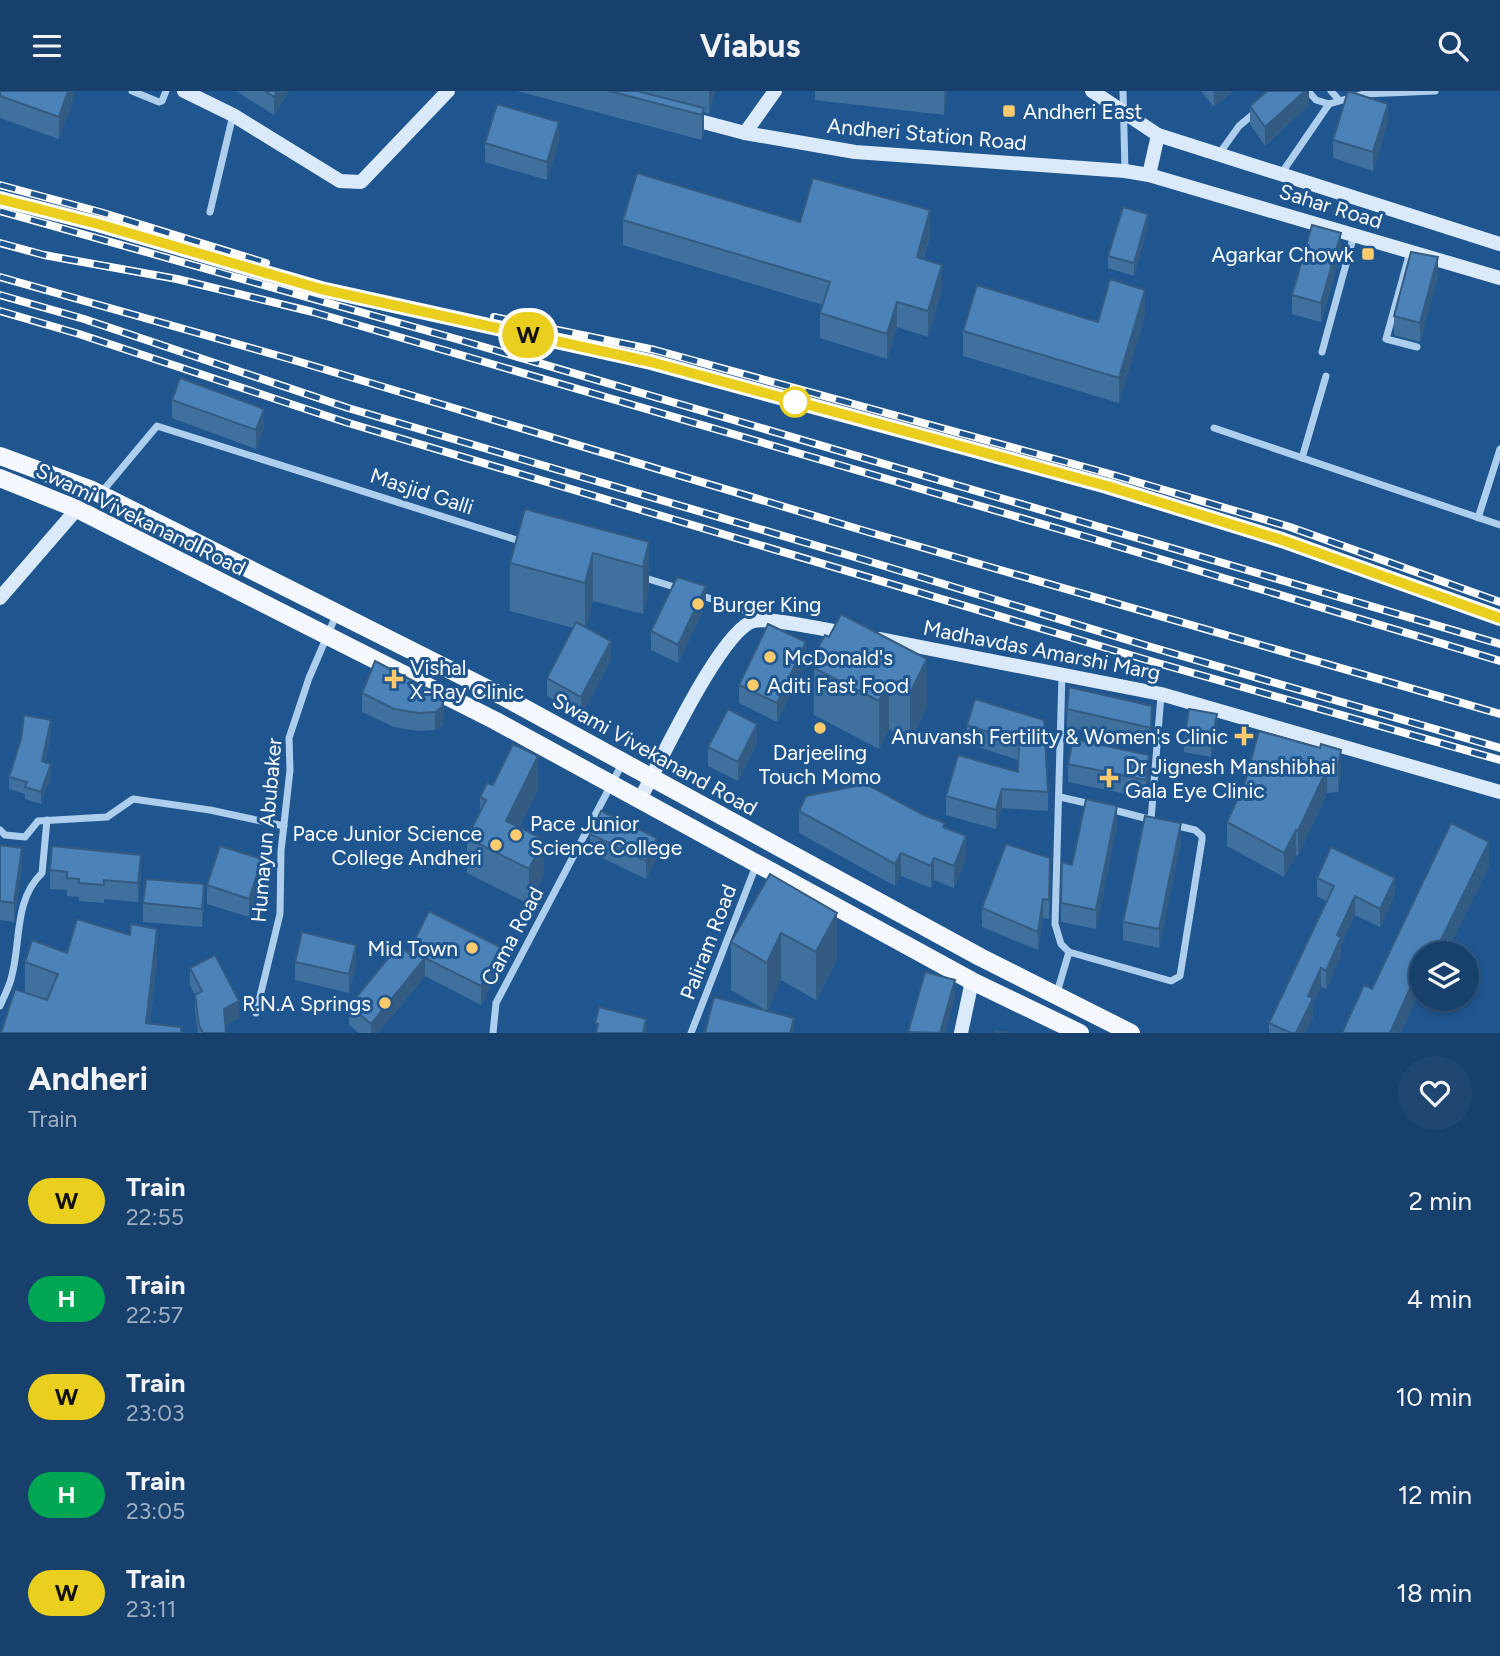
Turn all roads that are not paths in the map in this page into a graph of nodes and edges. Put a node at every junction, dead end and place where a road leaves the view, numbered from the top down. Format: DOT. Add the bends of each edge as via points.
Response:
graph roads {
  1 [pos="166,91"];
  2 [pos="184,91"];
  3 [pos="775,91"];
  4 [pos="1093,91"];
  5 [pos="1123,91"];
  6 [pos="1308,91"];
  7 [pos="1331,91"];
  8 [pos="1435,91"];
  9 [pos="139,92"];
  10 [pos="445,92"];
  11 [pos="1339,100"];
  12 [pos="1329,104"];
  13 [pos="1259,108"];
  14 [pos="1122,109"];
  15 [pos="233,114"];
  16 [pos="672,114"];
  17 [pos="745,133"];
  18 [pos="1158,135"];
  19 [pos="1218,155"];
  20 [pos="1125,171"];
  21 [pos="1281,174"];
  22 [pos="1149,175"];
  23 [pos="210,212"];
  24 [pos="1354,235"];
  25 [pos="1500,244"];
  26 [pos="1410,252"];
  27 [pos="1500,278"];
  28 [pos="1417,348"];
  29 [pos="1322,352"];
  30 [pos="1326,376"];
  31 [pos="1214,428"];
  32 [pos="1500,449"];
  33 [pos="0,456"];
  34 [pos="1302,458"];
  35 [pos="0,478"];
  36 [pos="100,495"];
  37 [pos="77,509"];
  38 [pos="1478,518"];
  39 [pos="1500,525"];
  40 [pos="537,546"];
  41 [pos="627,573"];
  42 [pos="684,590"];
  43 [pos="695,594"];
  44 [pos="0,598"];
  45 [pos="337,613"];
  46 [pos="759,620"];
  47 [pos="328,636"];
  48 [pos="1062,674"];
  49 [pos="1161,694"];
  50 [pos="623,762"];
  51 [pos="652,777"];
  52 [pos="612,785"];
  53 [pos="1500,792"];
  54 [pos="1060,797"];
  55 [pos="640,799"];
  56 [pos="47,820"];
  57 [pos="1151,820"];
  58 [pos="284,826"];
  59 [pos="0,830"];
  60 [pos="757,863"];
  61 [pos="1069,952"];
  62 [pos="972,981"];
  63 [pos="1056,996"];
  64 [pos="0,1006"];
  65 [pos="256,1013"];
  66 [pos="493,1033"];
  67 [pos="691,1033"];
  68 [pos="961,1033"];
  69 [pos="1080,1033"];
  70 [pos="1130,1033"];
  1 -- 9 [label="street" via="162,101"];
  2 -- 15 [label="main road"];
  3 -- 17 [label="main road"];
  4 -- 14 [label="main road, Sahar Road"];
  5 -- 14 [label="street"];
  6 -- 12 [label="street"];
  7 -- 11 [label="street"];
  8 -- 11 [label="street" via="1364,94"];
  10 -- 15 [label="main road" via="361,182 340,181"];
  11 -- 12 [label="street"];
  12 -- 21 [label="street"];
  13 -- 19 [label="street"];
  14 -- 18 [label="main road, Sahar Road"];
  14 -- 20 [label="street"];
  15 -- 23 [label="street"];
  16 -- 17 [label="main road, Andheri Station Road"];
  17 -- 20 [label="main road, Andheri Station Road" via="855,152"];
  18 -- 19 [label="main road, Sahar Road"];
  18 -- 22 [label="main road"];
  19 -- 21 [label="main road, Sahar Road"];
  20 -- 22 [label="main road, Andheri Station Road"];
  21 -- 25 [label="main road, Sahar Road"];
  22 -- 24 [label="main road, Sahar Road"];
  24 -- 26 [label="main road, Sahar Road"];
  24 -- 29 [label="street"];
  26 -- 27 [label="main road, Sahar Road"];
  26 -- 28 [label="street" via="1386,339"];
  30 -- 34 [label="street"];
  31 -- 34 [label="street"];
  32 -- 38 [label="street"];
  33 -- 36 [label="main road, Swami Vivekanand Road"];
  34 -- 38 [label="street"];
  35 -- 37 [label="main road, Swami Vivekanand Road"];
  36 -- 40 [label="street, Masjid Galli" via="157,426"];
  36 -- 45 [label="main road, Swami Vivekanand Road"];
  37 -- 44 [label="main road"];
  37 -- 47 [label="main road, Swami Vivekanand Road"];
  38 -- 39 [label="street"];
  41 -- 42 [label="street"];
  43 -- 46 [label="street" via="740,608"];
  45 -- 47 [label="street, Humayun Abubaker"];
  45 -- 50 [label="main road, Swami Vivekanand Road"];
  46 -- 48 [label="main road, Madhavdas Amarshi Marg"];
  46 -- 51 [label="main road" via="740,628 713,665"];
  47 -- 52 [label="main road, Swami Vivekanand Road"];
  47 -- 58 [label="street, Humayun Abubaker" via="289,738"];
  48 -- 49 [label="main road, Madhavdas Amarshi Marg"];
  48 -- 54 [label="street"];
  49 -- 53 [label="main road, Madhavdas Amarshi Marg"];
  49 -- 57 [label="street"];
  50 -- 51 [label="main road, Swami Vivekanand Road"];
  50 -- 52 [label="street, Cama Road"];
  51 -- 55 [label="main road"];
  51 -- 63 [label="main road, Swami Vivekanand Road"];
  52 -- 55 [label="main road, Swami Vivekanand Road"];
  52 -- 66 [label="street, Cama Road" via="496,1003"];
  54 -- 57 [label="street"];
  54 -- 61 [label="street" via="1055,924 1061,944"];
  55 -- 60 [label="main road, Swami Vivekanand Road"];
  56 -- 58 [label="street" via="107,817 133,799"];
  56 -- 59 [label="street" via="38,821 25,837"];
  56 -- 64 [label="street" via="42,873 23,903 12,976"];
  57 -- 61 [label="street" via="1195,830 1202,836 1180,976 1171,981"];
  58 -- 65 [label="street, Humayun Abubaker" via="280,914"];
  60 -- 62 [label="main road, Swami Vivekanand Road"];
  60 -- 67 [label="street, Paliram Road"];
  61 -- 63 [label="street"];
  62 -- 68 [label="main road"];
  62 -- 69 [label="main road, Swami Vivekanand Road"];
  63 -- 70 [label="main road, Swami Vivekanand Road"];
}
